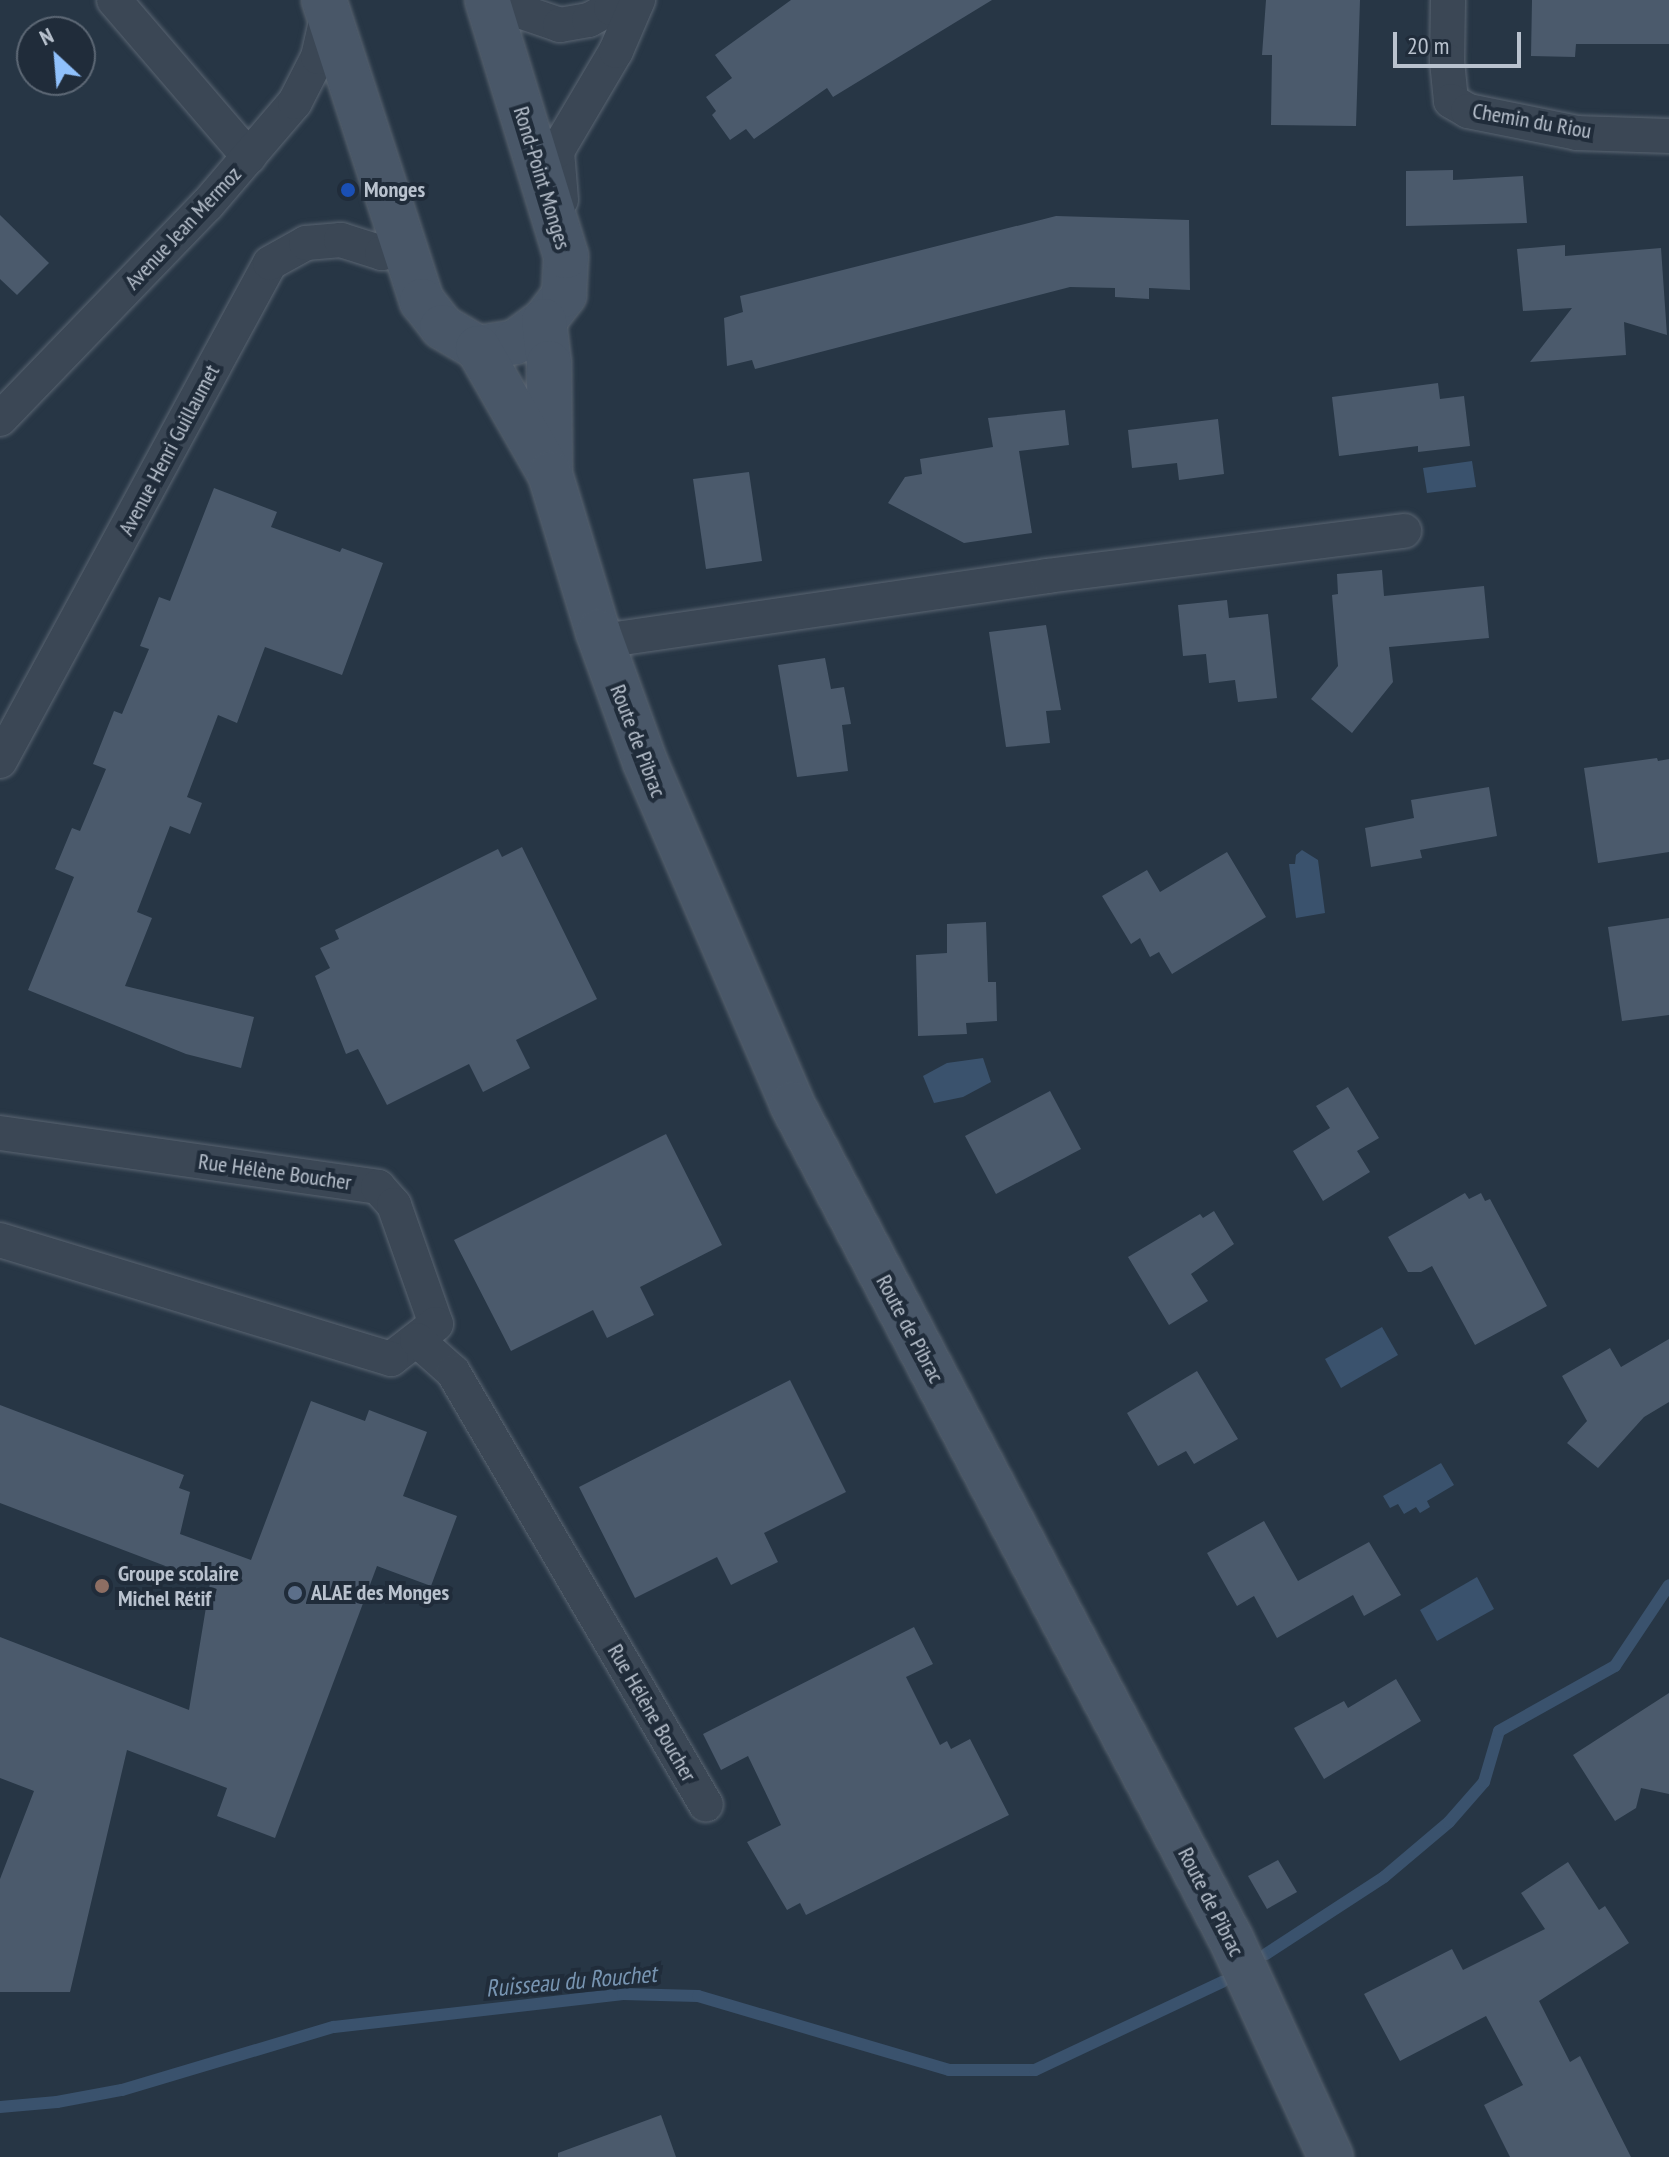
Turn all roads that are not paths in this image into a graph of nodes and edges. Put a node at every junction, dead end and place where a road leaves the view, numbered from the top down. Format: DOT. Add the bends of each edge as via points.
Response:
graph roads {
  1 [pos="114,0"];
  2 [pos="487,0"];
  3 [pos="1448,0"];
  4 [pos="637,2"];
  5 [pos="326,7"];
  6 [pos="1669,136"];
  7 [pos="249,157"];
  8 [pos="405,250"];
  9 [pos="566,256"];
  10 [pos="544,321"];
  11 [pos="478,348"];
  12 [pos="0,419"];
  13 [pos="550,474"];
  14 [pos="1404,531"];
  15 [pos="602,641"];
  16 [pos="0,761"];
  17 [pos="0,1133"];
  18 [pos="0,1240"];
  19 [pos="417,1340"];
  20 [pos="706,1805"];
  21 [pos="1331,2157"];
  1 -- 7 [label="street"];
  2 -- 4 [label="street" via="560,25"];
  2 -- 9 [label="main road, Rond-Point Monges"];
  3 -- 6 [label="street, Chemin du Riou" via="1451,101 1498,118 1577,133"];
  4 -- 9 [label="street" via="616,51 557,151"];
  5 -- 7 [label="street, Avenue Jean Mermoz" via="318,57 295,102"];
  5 -- 8 [label="main road"];
  7 -- 12 [label="street, Avenue Jean Mermoz"];
  8 -- 11 [label="main road" via="422,301 442,327"];
  8 -- 16 [label="street, Avenue Henri Guillaumet" via="382,253 341,240 306,243 270,263"];
  9 -- 10 [label="main road, Rond-Point Monges" via="564,295"];
  10 -- 11 [label="main road, Rond-Point Monges" via="515,342"];
  10 -- 13 [label="main road, Route de Pibrac"];
  11 -- 13 [label="main road, Route de Pibrac"];
  13 -- 15 [label="main road, Route de Pibrac"];
  14 -- 15 [label="street"];
  15 -- 21 [label="main road, Route de Pibrac" via="645,762 792,1104 1231,1939"];
  17 -- 19 [label="street, Rue Hélène Boucher" via="378,1187 394,1205 436,1324"];
  18 -- 19 [label="street" via="391,1359"];
  19 -- 20 [label="street, Rue Hélène Boucher" via="453,1372"];
}
